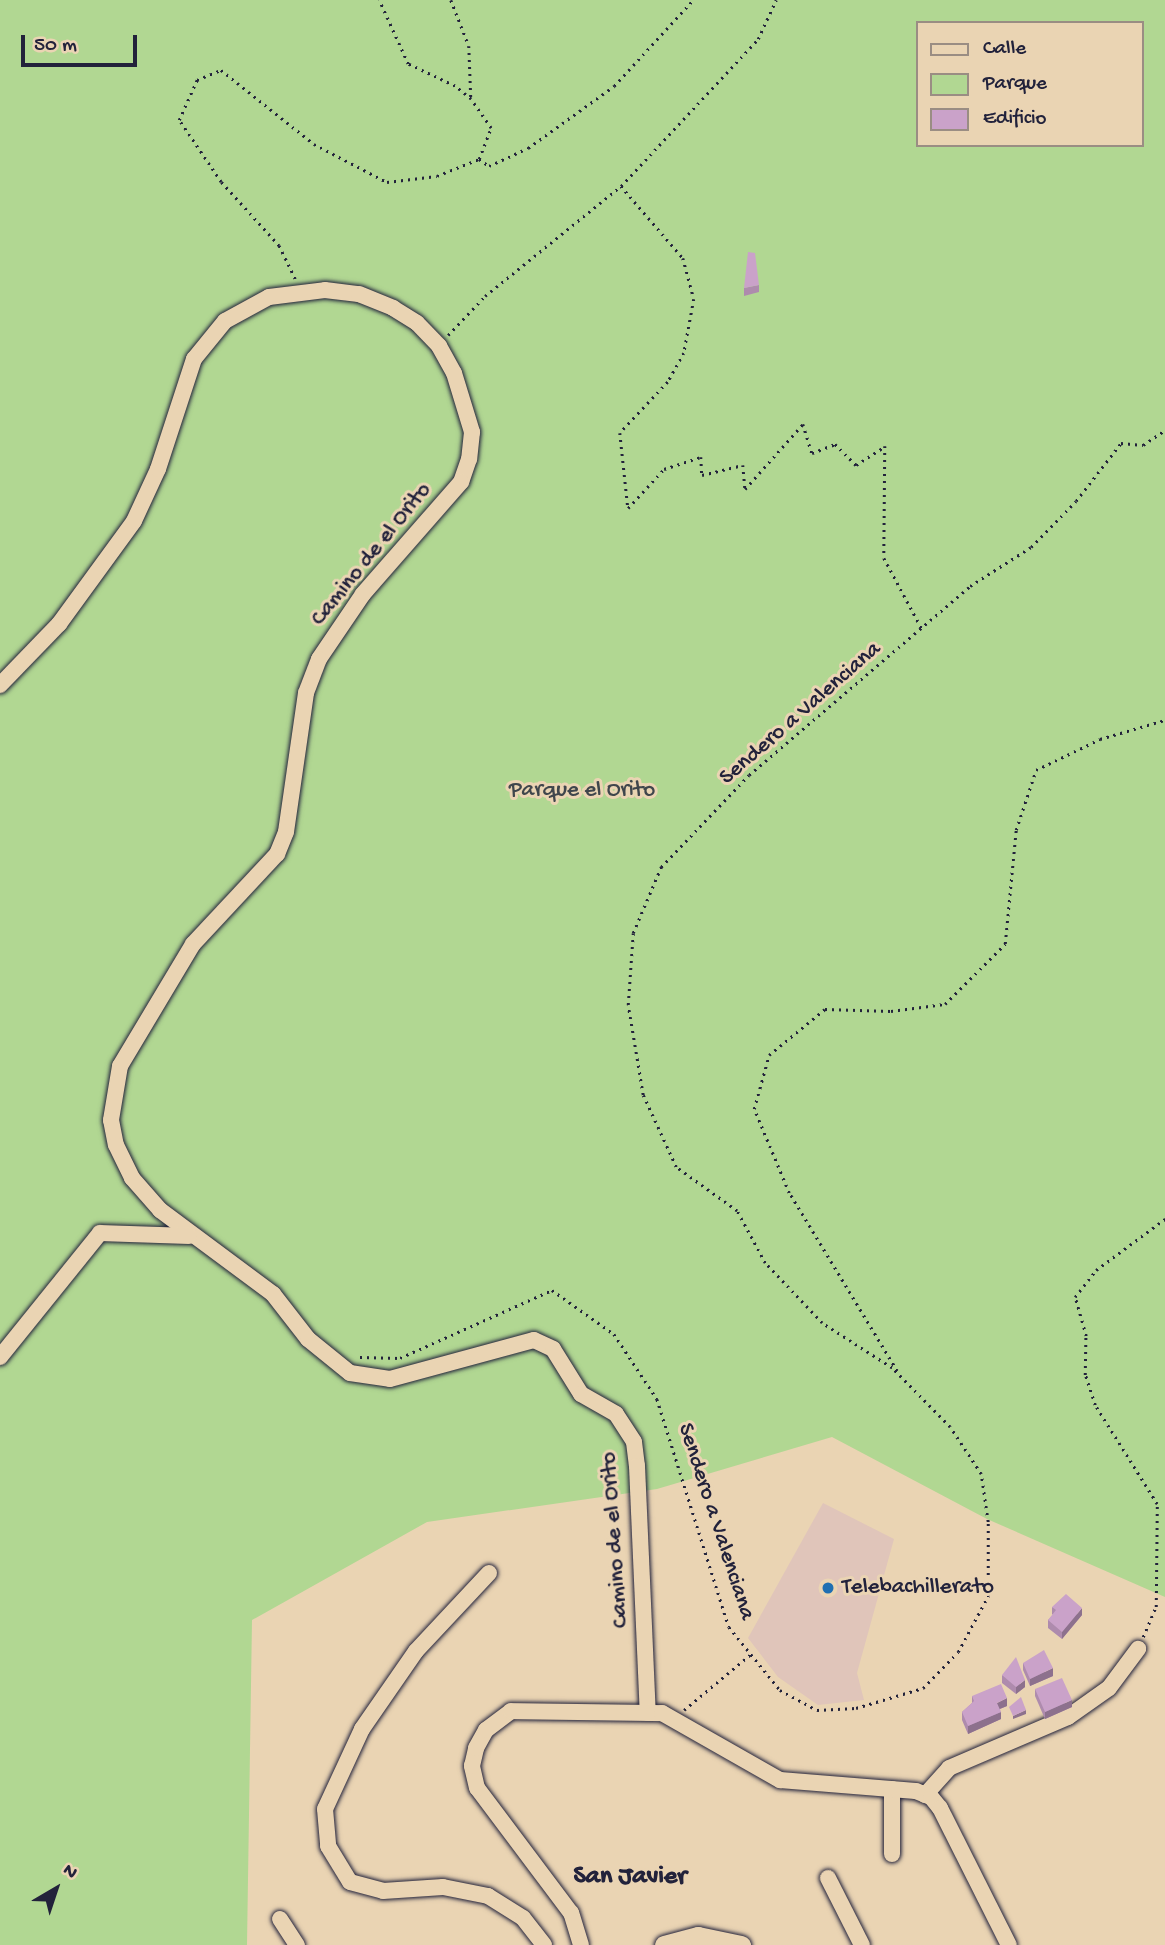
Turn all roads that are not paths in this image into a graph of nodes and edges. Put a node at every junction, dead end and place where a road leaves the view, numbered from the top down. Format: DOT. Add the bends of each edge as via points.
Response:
graph roads {
  1 [pos="0,685"];
  2 [pos="189,1236"];
  3 [pos="0,1357"];
  4 [pos="489,1573"];
  5 [pos="1138,1649"];
  6 [pos="648,1713"];
  7 [pos="892,1789"];
  8 [pos="925,1795"];
  9 [pos="892,1854"];
  10 [pos="828,1878"];
  11 [pos="280,1919"];
  12 [pos="298,1945"];
  13 [pos="544,1945"];
  14 [pos="581,1945"];
  15 [pos="664,1945"];
  16 [pos="741,1945"];
  17 [pos="862,1945"];
  18 [pos="1009,1945"];
  1 -- 2 [label="street, Camino de el Orito" via="59,624 134,521 158,469 184,381 208,338 245,309 269,297 301,292 359,294 417,323 439,346 454,373 472,432 470,459 461,482 363,594 319,659 306,693 286,832 277,855 193,944 120,1066 112,1091 116,1145 132,1178"];
  2 -- 3 [label="street" via="100,1233"];
  2 -- 6 [label="street, Camino de el Orito" via="273,1294 308,1339 351,1373 390,1379 534,1340 553,1349 581,1394 616,1414 634,1441 637,1466"];
  4 -- 13 [label="street" via="416,1651 362,1729 325,1809 328,1846 350,1882 383,1891 443,1887 488,1896 523,1918"];
  5 -- 8 [label="street" via="1109,1688 1068,1717 949,1768"];
  6 -- 7 [label="street" via="673,1718 780,1780"];
  6 -- 14 [label="street" via="512,1711 486,1730 476,1748 472,1766 477,1788 571,1913"];
  7 -- 8 [label="street"];
  7 -- 9 [label="street"];
  8 -- 18 [label="street" via="940,1808"];
  10 -- 17 [label="street"];
  11 -- 12 [label="street"];
  15 -- 16 [label="street" via="698,1936"];
}
